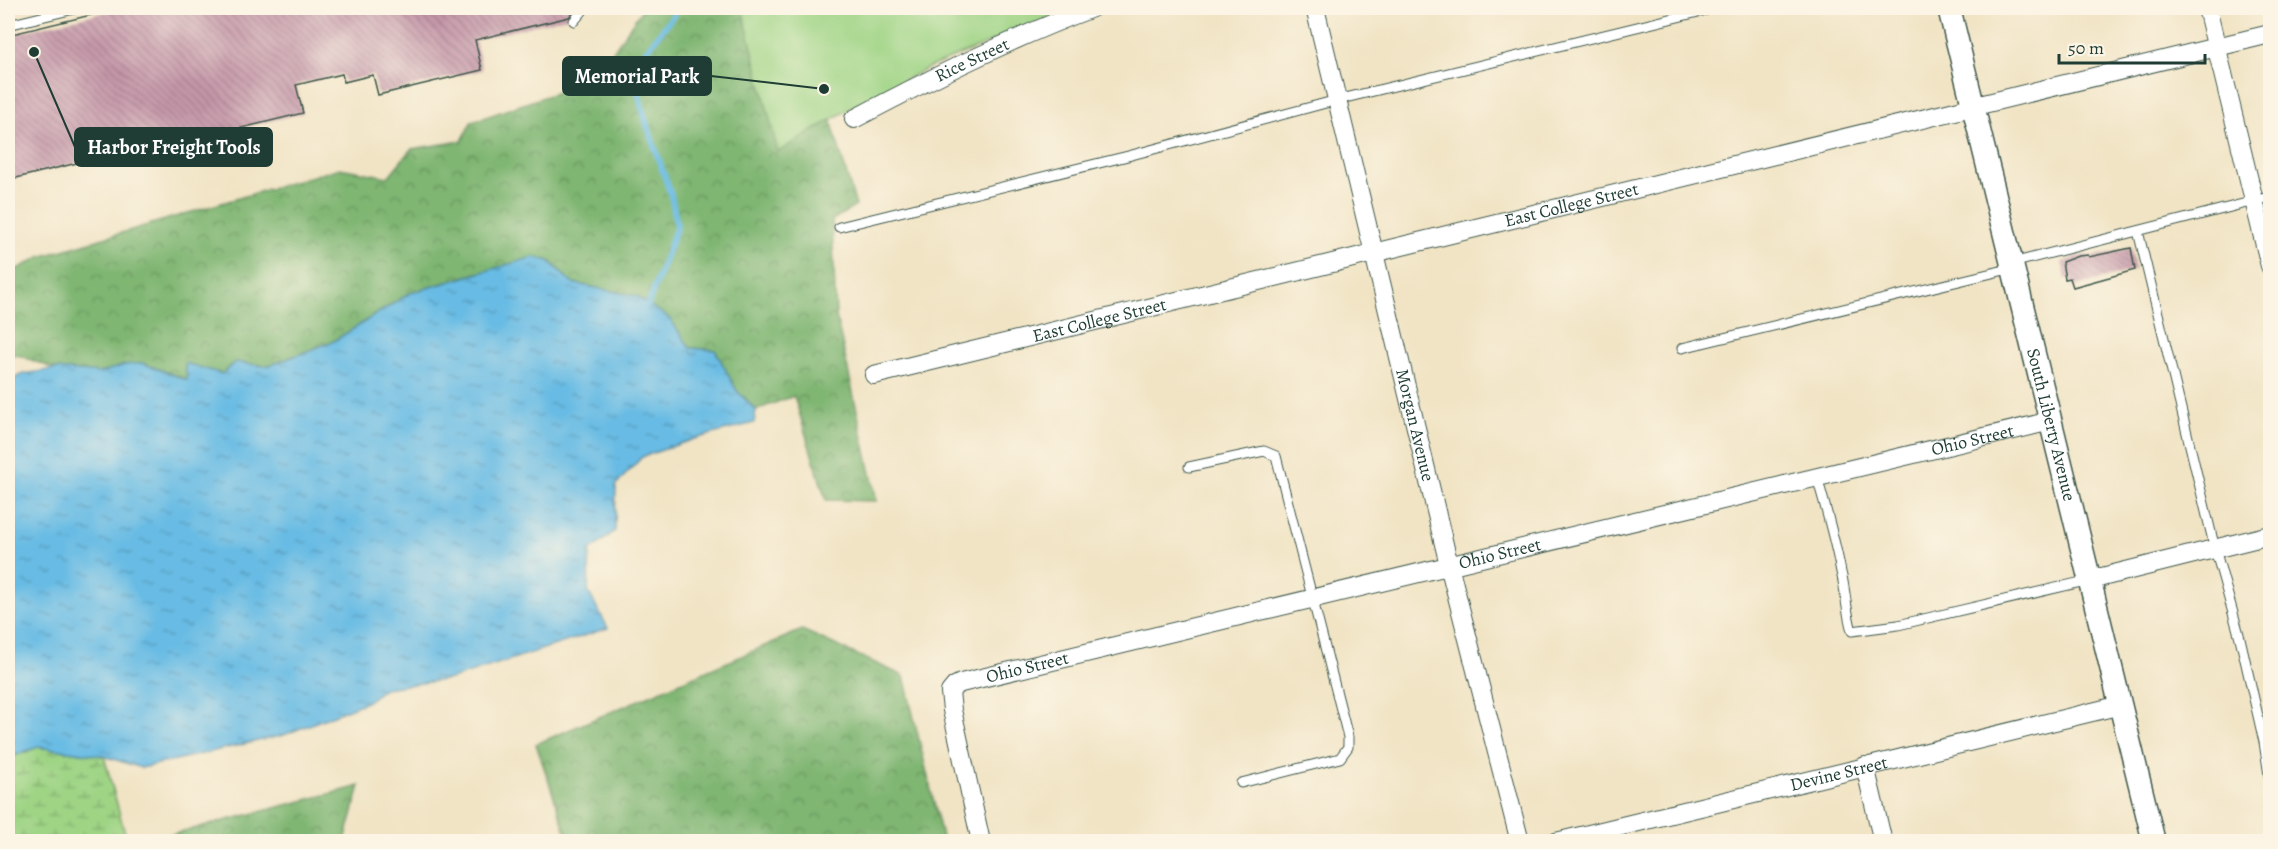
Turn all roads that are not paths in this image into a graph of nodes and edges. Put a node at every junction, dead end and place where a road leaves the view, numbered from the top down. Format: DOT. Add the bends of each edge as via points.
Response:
graph roads {
  1 [pos="78,8"];
  2 [pos="585,8"];
  3 [pos="1092,8"];
  4 [pos="1315,8"];
  5 [pos="1715,8"];
  6 [pos="1949,8"];
  7 [pos="2207,8"];
  8 [pos="574,21"];
  9 [pos="8,25"];
  10 [pos="2271,34"];
  11 [pos="2217,48"];
  12 [pos="1338,100"];
  13 [pos="1973,108"];
  14 [pos="854,119"];
  15 [pos="2262,199"];
  16 [pos="839,227"];
  17 [pos="2138,231"];
  18 [pos="1375,254"];
  19 [pos="2012,265"];
  20 [pos="2271,266"];
  21 [pos="1682,348"];
  22 [pos="874,375"];
  23 [pos="2051,421"];
  24 [pos="1189,467"];
  25 [pos="1817,477"];
  26 [pos="2271,535"];
  27 [pos="2215,549"];
  28 [pos="1449,565"];
  29 [pos="2090,580"];
  30 [pos="1312,598"];
  31 [pos="2121,705"];
  32 [pos="1865,766"];
  33 [pos="2271,782"];
  34 [pos="1240,783"];
  35 [pos="981,842"];
  36 [pos="1520,842"];
  37 [pos="1557,842"];
  38 [pos="1883,842"];
  39 [pos="2154,842"];
  1 -- 9 [label="lane"];
  2 -- 8 [label="lane"];
  3 -- 14 [label="street, Rice Street" via="952,67"];
  4 -- 12 [label="street, Morgan Avenue"];
  5 -- 12 [label="lane"];
  6 -- 13 [label="street, South Liberty Avenue"];
  7 -- 11 [label="street"];
  10 -- 11 [label="street, East College Street"];
  11 -- 13 [label="street, East College Street"];
  11 -- 15 [label="street"];
  12 -- 16 [label="lane"];
  12 -- 18 [label="street, Morgan Avenue"];
  13 -- 18 [label="street, East College Street"];
  13 -- 19 [label="street, South Liberty Avenue"];
  15 -- 17 [label="lane"];
  15 -- 20 [label="street"];
  17 -- 19 [label="lane"];
  17 -- 27 [label="lane"];
  18 -- 22 [label="street, East College Street"];
  18 -- 28 [label="street, Morgan Avenue"];
  19 -- 21 [label="lane"];
  19 -- 23 [label="street, South Liberty Avenue"];
  23 -- 25 [label="street, Ohio Street"];
  23 -- 29 [label="street, South Liberty Avenue"];
  24 -- 30 [label="lane" via="1264,451 1276,456"];
  25 -- 28 [label="street, Ohio Street"];
  25 -- 29 [label="lane" via="1831,525 1852,631 1898,625"];
  26 -- 27 [label="street"];
  27 -- 29 [label="street"];
  27 -- 33 [label="lane" via="2240,638"];
  28 -- 30 [label="street, Ohio Street"];
  28 -- 36 [label="street, Morgan Avenue"];
  29 -- 31 [label="street, South Liberty Avenue"];
  30 -- 34 [label="lane" via="1348,747 1340,758"];
  30 -- 35 [label="street, Ohio Street" via="955,686 950,692 952,710"];
  31 -- 32 [label="street, Devine Street"];
  31 -- 39 [label="street, South Liberty Avenue"];
  32 -- 37 [label="street, Devine Street"];
  32 -- 38 [label="street"];
}
